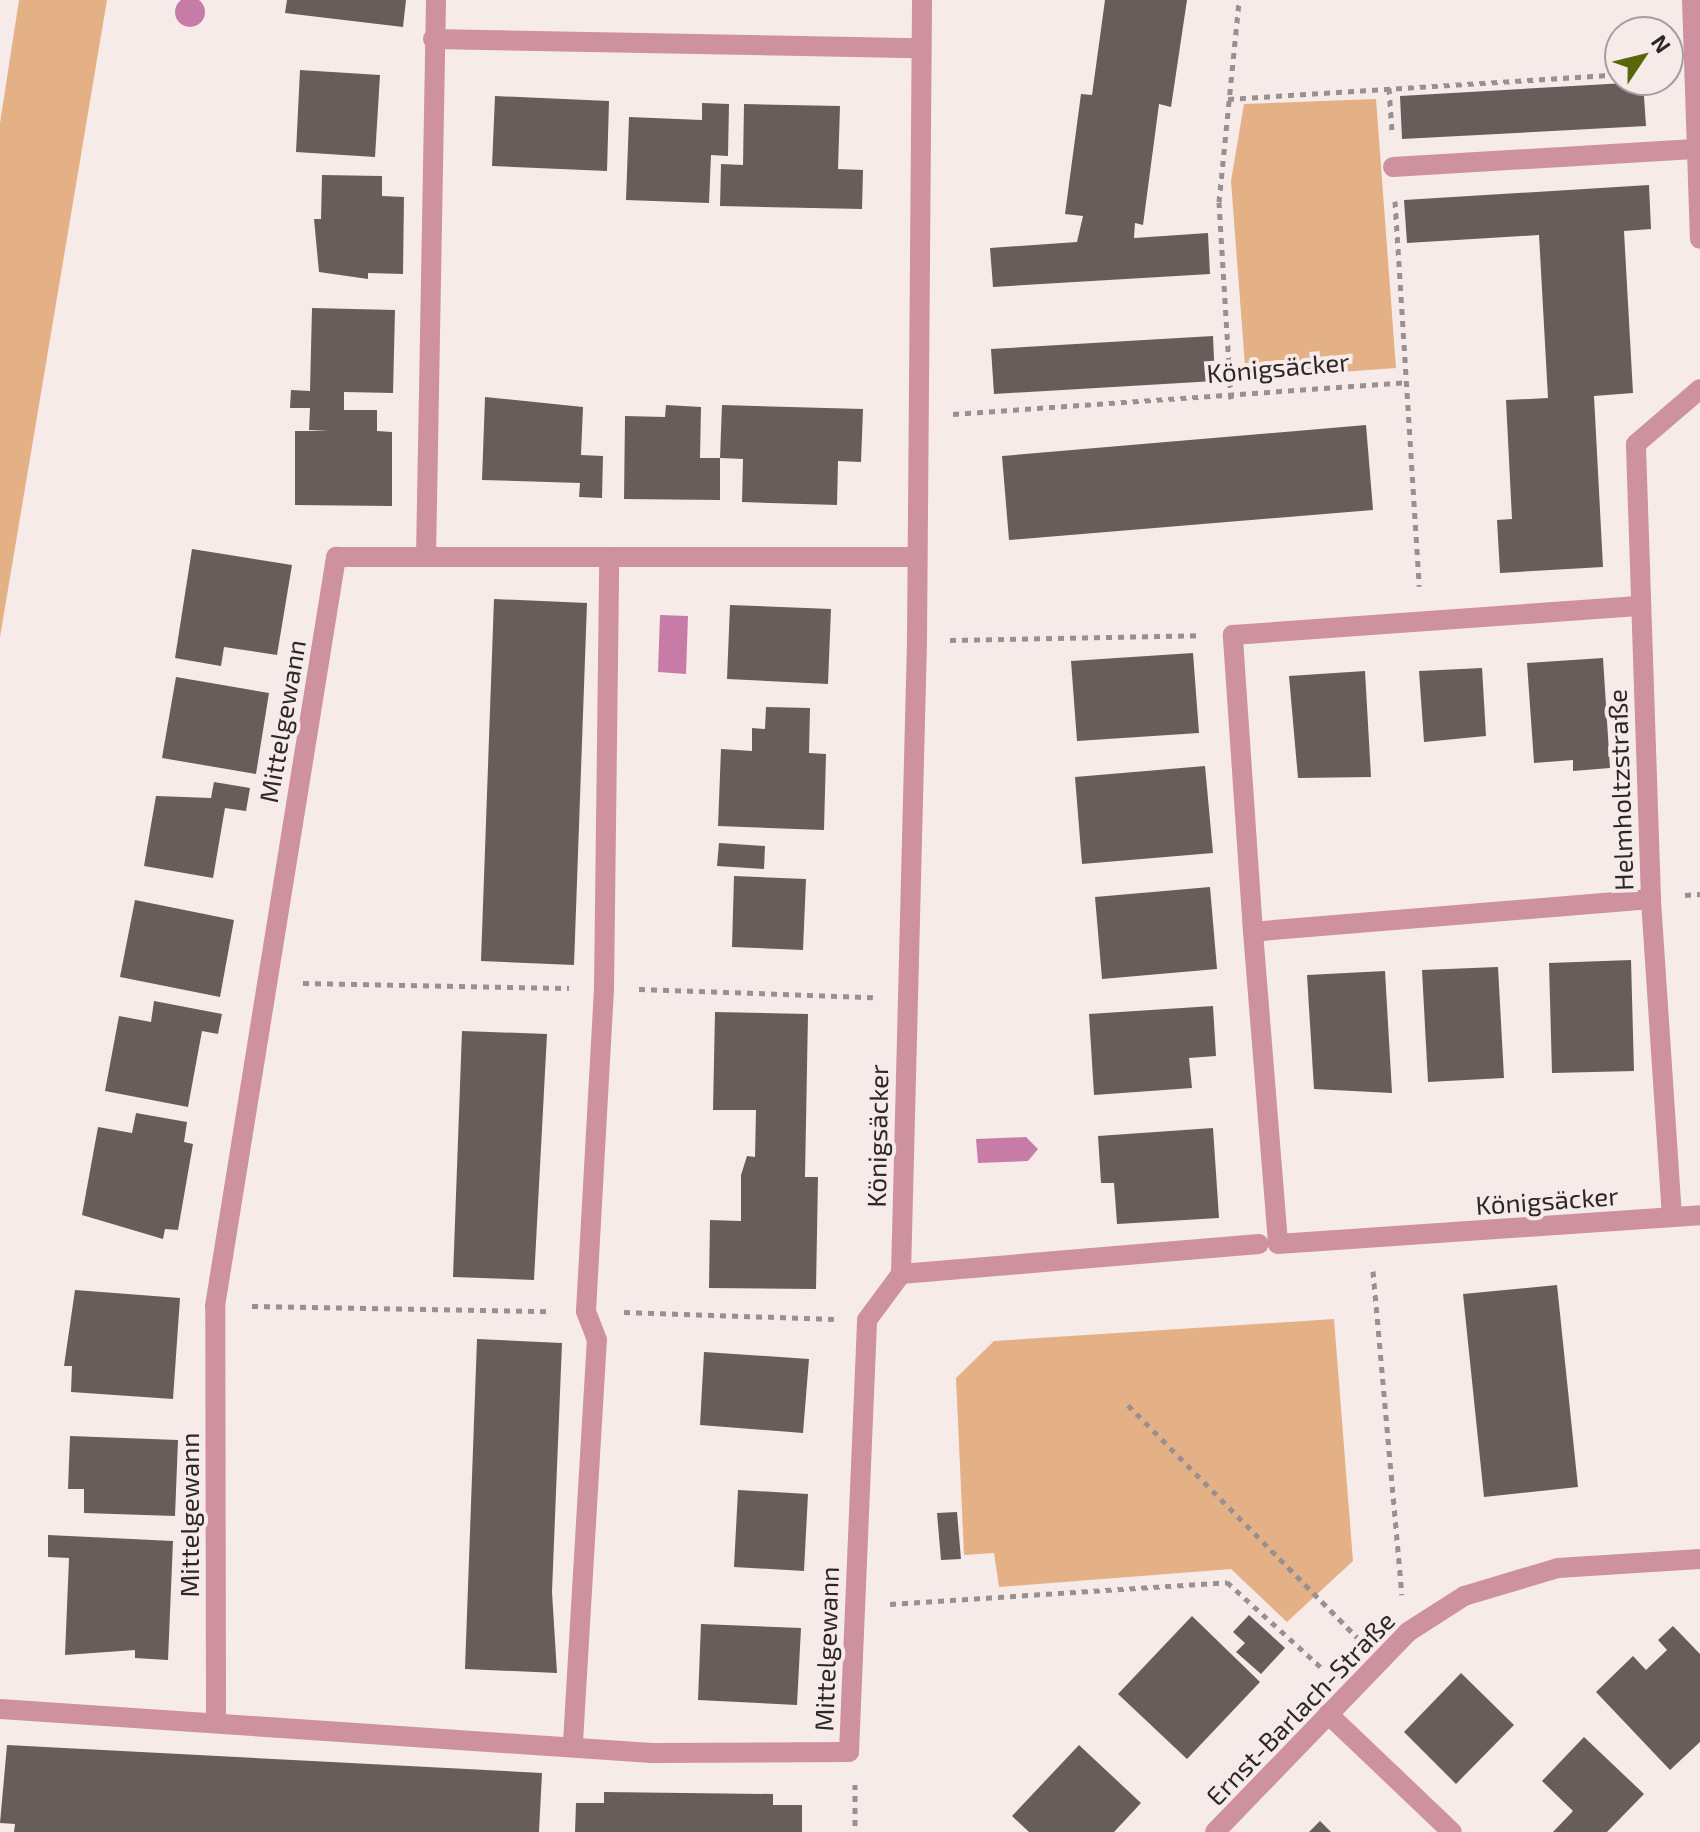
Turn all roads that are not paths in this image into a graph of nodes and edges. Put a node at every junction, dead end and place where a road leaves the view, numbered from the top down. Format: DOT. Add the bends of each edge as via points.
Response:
graph roads {
  1 [pos="436,0"];
  2 [pos="922,0"];
  3 [pos="1692,0"];
  4 [pos="433,39"];
  5 [pos="918,48"];
  6 [pos="1694,149"];
  7 [pos="1393,167"];
  8 [pos="1700,239"];
  9 [pos="1700,389"];
  10 [pos="426,557"];
  11 [pos="916,557"];
  12 [pos="609,559"];
  13 [pos="1638,606"];
  14 [pos="1651,899"];
  15 [pos="1253,932"];
  16 [pos="1700,1215"];
  17 [pos="1672,1217"];
  18 [pos="1259,1244"];
  19 [pos="901,1274"];
  20 [pos="1700,1559"];
  21 [pos="0,1709"];
  22 [pos="1328,1714"];
  23 [pos="216,1723"];
  24 [pos="573,1742"];
  25 [pos="1215,1832"];
  26 [pos="1452,1832"];
  1 -- 4 [label="street"];
  2 -- 5 [label="street, Königsäcker"];
  3 -- 6 [label="street"];
  4 -- 5 [label="street"];
  4 -- 10 [label="street"];
  5 -- 11 [label="street, Königsäcker" via="921,416"];
  6 -- 7 [label="street"];
  6 -- 8 [label="street"];
  9 -- 13 [label="street, Helmholtzstraße" via="1636,444"];
  10 -- 12 [label="street, Mittelgewann"];
  10 -- 23 [label="street, Mittelgewann" via="336,557 263,982 215,1306"];
  11 -- 12 [label="street, Mittelgewann"];
  11 -- 19 [label="street, Königsäcker"];
  12 -- 24 [label="street" via="604,988 586,1311 597,1340"];
  13 -- 14 [label="street, Helmholtzstraße"];
  13 -- 15 [label="street, Königsäcker" via="1421,616 1233,635"];
  14 -- 15 [label="street"];
  14 -- 17 [label="street, Helmholtzstraße"];
  15 -- 17 [label="street, Königsäcker" via="1278,1244"];
  16 -- 17 [label="street, Königsäcker"];
  18 -- 19 [label="street"];
  19 -- 24 [label="street, Mittelgewann" via="867,1320 849,1752 652,1753"];
  20 -- 22 [label="street, Ernst-Barlach-Straße" via="1558,1568 1464,1596 1408,1632"];
  21 -- 23 [label="street, Mittelgewann"];
  22 -- 25 [label="street, Ernst-Barlach-Straße"];
  22 -- 26 [label="street"];
  23 -- 24 [label="street, Mittelgewann"];
}
